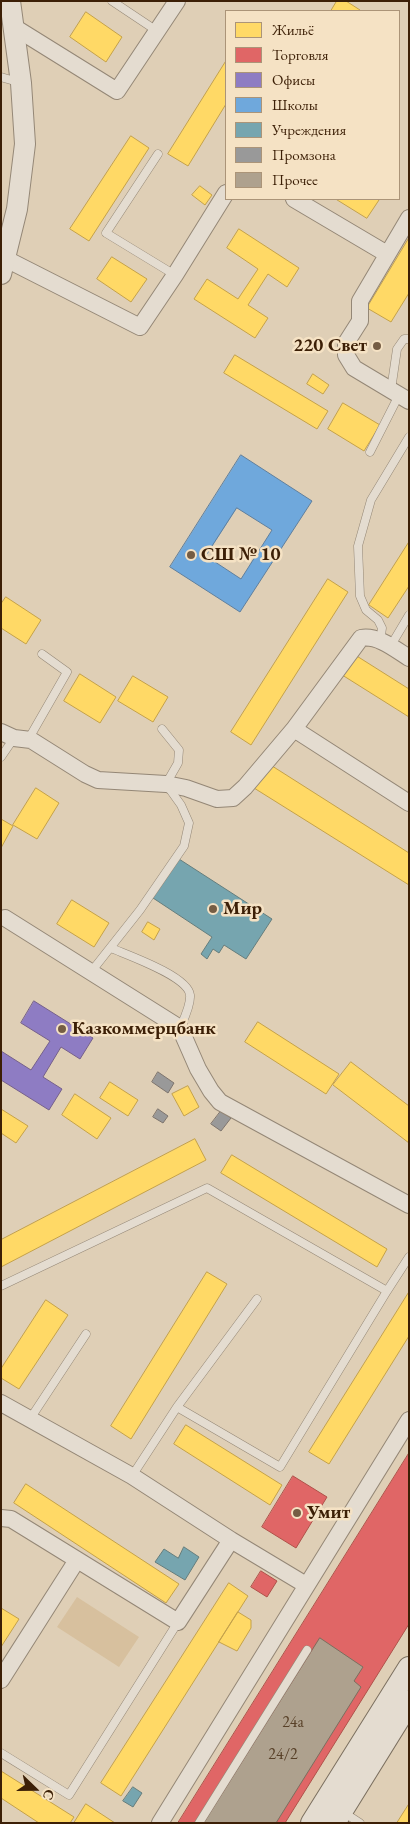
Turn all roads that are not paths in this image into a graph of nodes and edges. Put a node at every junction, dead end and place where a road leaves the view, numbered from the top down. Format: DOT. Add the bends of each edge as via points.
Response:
graph roads {
  1 [pos="10,1"];
  2 [pos="112,1"];
  3 [pos="177,1"];
  4 [pos="14,26"];
  5 [pos="157,31"];
  6 [pos="1,77"];
  7 [pos="21,83"];
  8 [pos="158,154"];
  9 [pos="225,195"];
  10 [pos="296,200"];
  11 [pos="409,218"];
  12 [pos="387,254"];
  13 [pos="3,267"];
  14 [pos="175,275"];
  15 [pos="409,339"];
  16 [pos="399,395"];
  17 [pos="409,438"];
  18 [pos="370,452"];
  19 [pos="409,615"];
  20 [pos="385,644"];
  21 [pos="42,654"];
  22 [pos="409,658"];
  23 [pos="162,728"];
  24 [pos="294,729"];
  25 [pos="14,736"];
  26 [pos="1,757"];
  27 [pos="166,784"];
  28 [pos="409,803"];
  29 [pos="2,919"];
  30 [pos="111,948"];
  31 [pos="91,972"];
  32 [pos="180,1028"];
  33 [pos="409,1205"];
  34 [pos="409,1257"];
  35 [pos="1,1286"];
  36 [pos="386,1291"];
  37 [pos="257,1299"];
  38 [pos="86,1334"];
  39 [pos="1,1403"];
  40 [pos="177,1407"];
  41 [pos="30,1419"];
  42 [pos="409,1420"];
  43 [pos="132,1476"];
  44 [pos="1,1518"];
  45 [pos="230,1540"];
  46 [pos="74,1564"];
  47 [pos="306,1585"];
  48 [pos="178,1622"];
  49 [pos="307,1650"];
  50 [pos="409,1668"];
  51 [pos="1,1679"];
  52 [pos="409,1702"];
  53 [pos="1,1753"];
  54 [pos="345,1819"];
  55 [pos="160,1823"];
  56 [pos="199,1823"];
  57 [pos="312,1823"];
  1 -- 4 [label="street"];
  2 -- 5 [label="lane"];
  3 -- 5 [label="street"];
  4 -- 5 [label="street" via="117,91"];
  4 -- 7 [label="street"];
  6 -- 7 [label="lane"];
  7 -- 13 [label="street" via="25,144 17,209"];
  8 -- 14 [label="lane" via="106,233"];
  9 -- 14 [label="street"];
  10 -- 12 [label="street"];
  11 -- 12 [label="street"];
  12 -- 16 [label="street" via="360,301 360,321 346,343 346,355 354,368"];
  13 -- 14 [label="street" via="140,327"];
  15 -- 16 [label="lane" via="397,349"];
  16 -- 18 [label="lane"];
  17 -- 20 [label="lane" via="371,500 358,546 360,596 366,610 378,620"];
  19 -- 20 [label="lane"];
  20 -- 22 [label="street"];
  20 -- 24 [label="street" via="369,637 360,638"];
  21 -- 25 [label="lane" via="67,672"];
  23 -- 27 [label="lane" via="179,750 178,763"];
  24 -- 27 [label="street" via="233,798 217,799"];
  24 -- 28 [label="street"];
  25 -- 26 [label="lane"];
  25 -- 27 [label="street" via="98,780"];
  27 -- 30 [label="lane" via="189,823 184,846"];
  29 -- 31 [label="street"];
  30 -- 31 [label="lane"];
  30 -- 32 [label="lane" via="178,979 188,988 190,995"];
  31 -- 32 [label="street"];
  32 -- 33 [label="street" via="210,1091 220,1102"];
  34 -- 36 [label="lane"];
  35 -- 36 [label="lane" via="207,1188"];
  36 -- 40 [label="lane" via="280,1467"];
  37 -- 40 [label="lane"];
  38 -- 41 [label="lane"];
  39 -- 41 [label="street"];
  40 -- 43 [label="lane"];
  41 -- 43 [label="street"];
  42 -- 47 [label="street"];
  43 -- 45 [label="street"];
  44 -- 46 [label="street" via="11,1518"];
  45 -- 47 [label="street"];
  45 -- 48 [label="street"];
  46 -- 48 [label="street"];
  46 -- 51 [label="street"];
  47 -- 55 [label="street"];
  48 -- 53 [label="lane" via="69,1795"];
  49 -- 56 [label="lane"];
  50 -- 57 [label="main road"];
  52 -- 54 [label="main road"];
}
